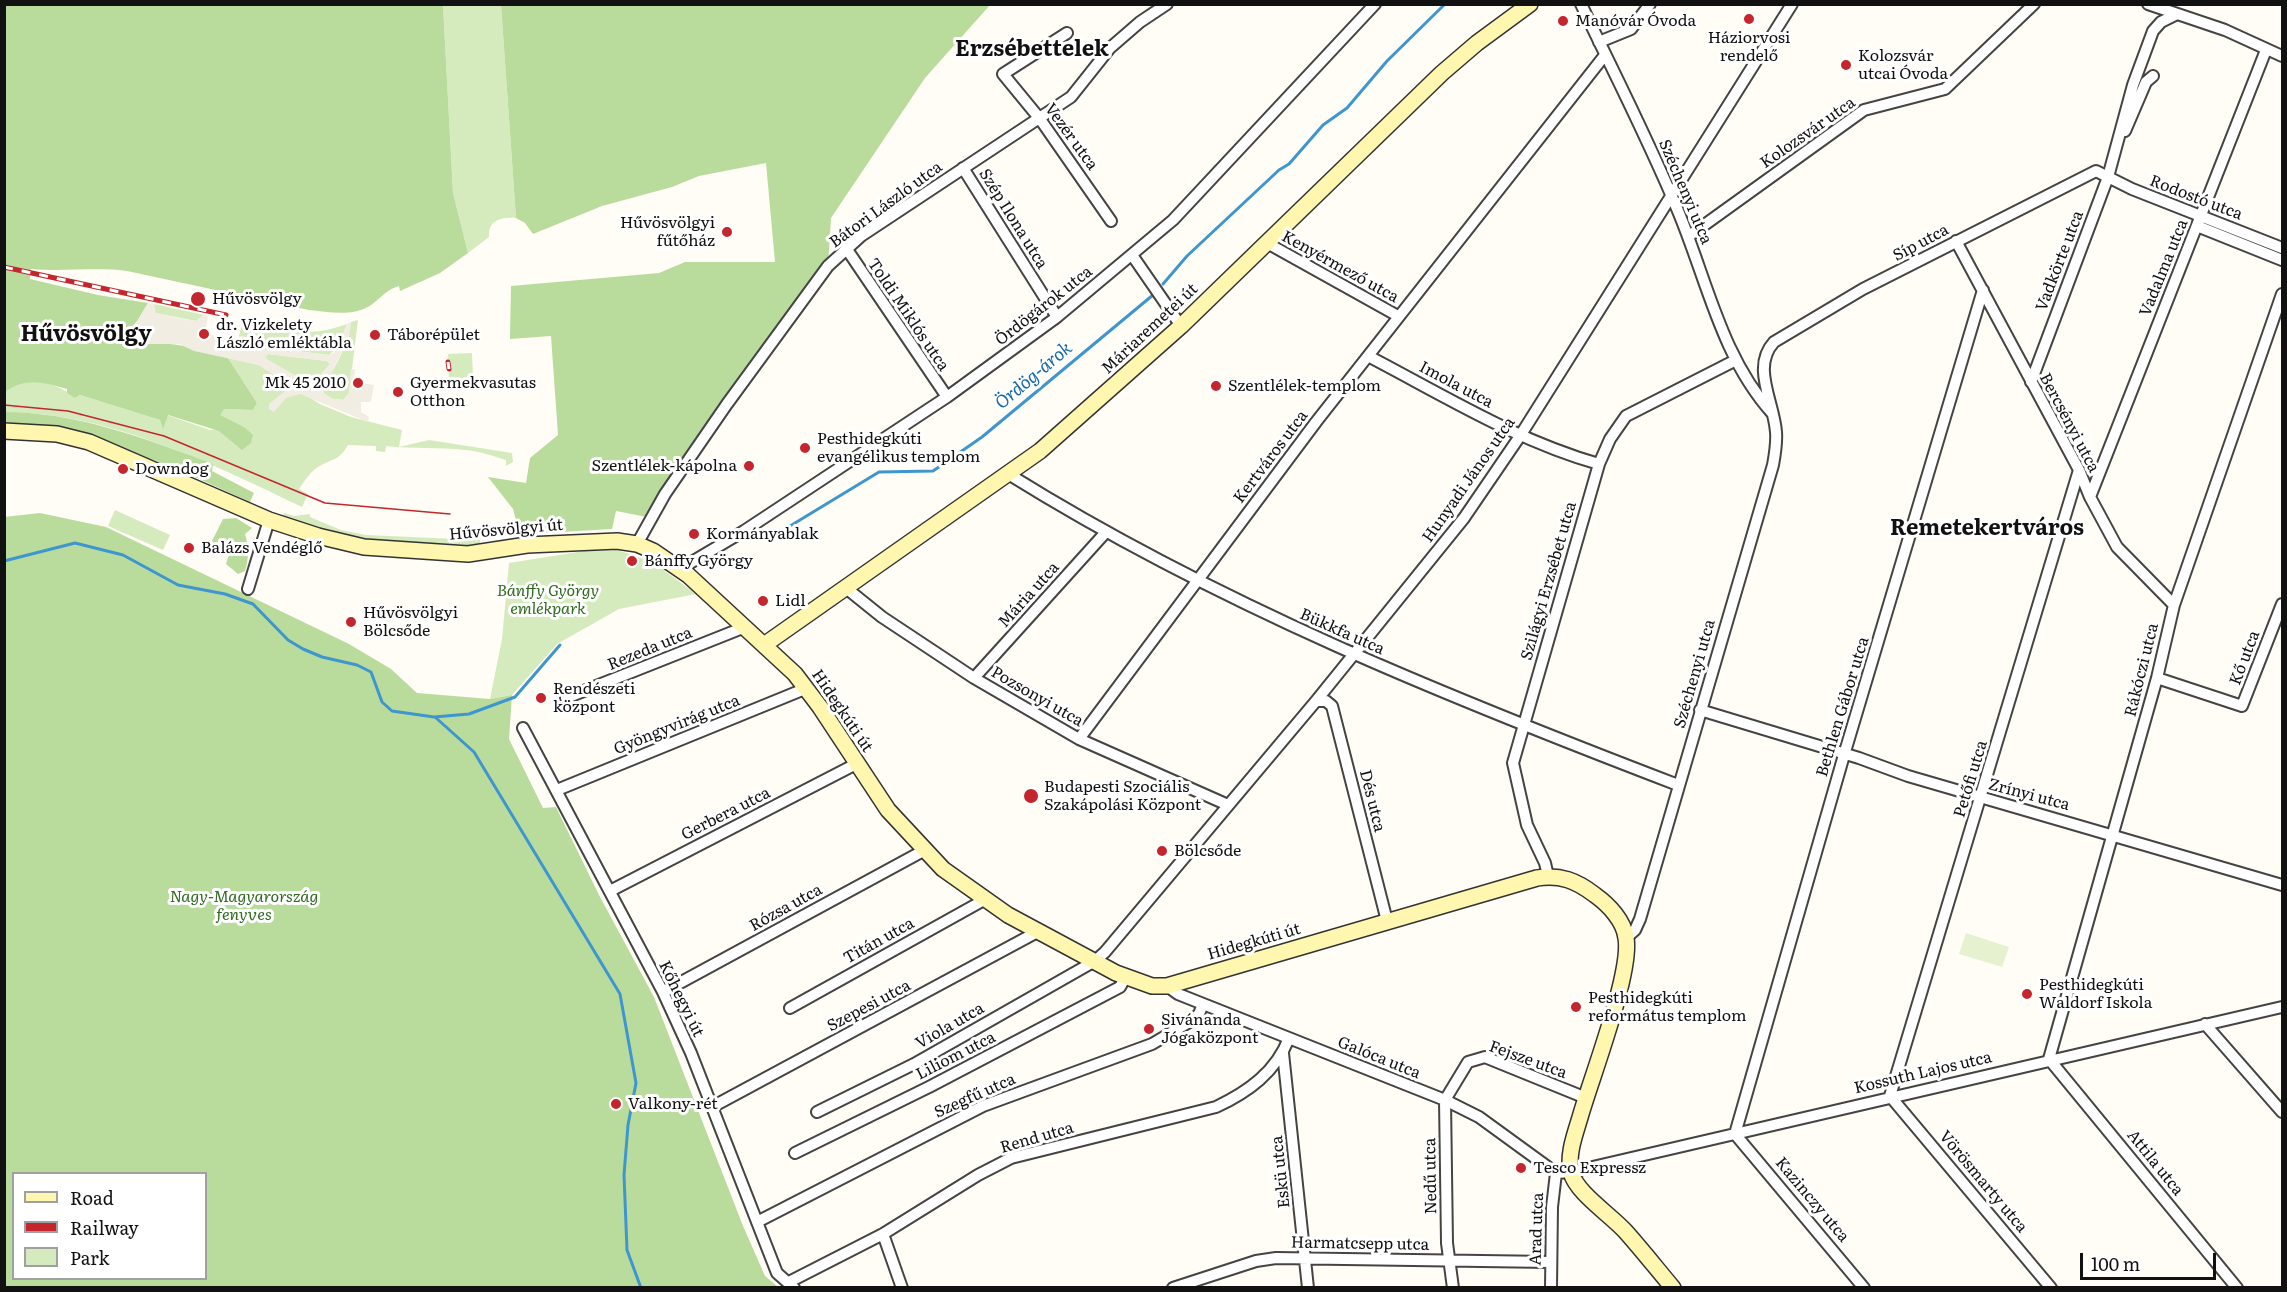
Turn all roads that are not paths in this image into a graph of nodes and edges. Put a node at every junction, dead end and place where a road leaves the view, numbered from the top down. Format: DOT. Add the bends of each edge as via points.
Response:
graph roads {
  1 [pos="1167,4"];
  2 [pos="1374,4"];
  3 [pos="1530,4"];
  4 [pos="1581,4"];
  5 [pos="1650,4"];
  6 [pos="1792,4"];
  7 [pos="2034,4"];
  8 [pos="2148,4"];
  9 [pos="2175,15"];
  10 [pos="1067,33"];
  11 [pos="1599,42"];
  12 [pos="2266,50"];
  13 [pos="1605,55"];
  14 [pos="2283,56"];
  15 [pos="2153,76"];
  16 [pos="1040,119"];
  17 [pos="2116,151"];
  18 [pos="963,168"];
  19 [pos="2105,175"];
  20 [pos="1672,196"];
  21 [pos="2201,215"];
  22 [pos="1111,221"];
  23 [pos="2197,226"];
  24 [pos="1689,236"];
  25 [pos="1956,241"];
  26 [pos="1267,243"];
  27 [pos="846,248"];
  28 [pos="2283,248"];
  29 [pos="1132,255"];
  30 [pos="2283,260"];
  31 [pos="1983,290"];
  32 [pos="2283,294"];
  33 [pos="1398,316"];
  34 [pos="1057,317"];
  35 [pos="1181,326"];
  36 [pos="1368,356"];
  37 [pos="1764,357"];
  38 [pos="1736,360"];
  39 [pos="2031,382"];
  40 [pos="1768,391"];
  41 [pos="1755,393"];
  42 [pos="947,398"];
  43 [pos="1773,414"];
  44 [pos="4,431"];
  45 [pos="1520,436"];
  46 [pos="1599,464"];
  47 [pos="2079,470"];
  48 [pos="1010,474"];
  49 [pos="2090,496"];
  50 [pos="269,520"];
  51 [pos="1106,532"];
  52 [pos="637,544"];
  53 [pos="680,569"];
  54 [pos="1197,580"];
  55 [pos="846,588"];
  56 [pos="248,589"];
  57 [pos="2283,604"];
  58 [pos="2174,605"];
  59 [pos="745,627"];
  60 [pos="764,645"];
  61 [pos="1353,655"];
  62 [pos="974,678"];
  63 [pos="2157,678"];
  64 [pos="807,688"];
  65 [pos="566,698"];
  66 [pos="1316,701"];
  67 [pos="1700,710"];
  68 [pos="1523,723"];
  69 [pos="523,728"];
  70 [pos="1079,739"];
  71 [pos="1844,755"];
  72 [pos="856,764"];
  73 [pos="1678,784"];
  74 [pos="557,790"];
  75 [pos="1982,797"];
  76 [pos="1228,805"];
  77 [pos="2114,834"];
  78 [pos="923,850"];
  79 [pos="1548,876"];
  80 [pos="2283,885"];
  81 [pos="610,891"];
  82 [pos="984,900"];
  83 [pos="1386,917"];
  84 [pos="1039,931"];
  85 [pos="1626,938"];
  86 [pos="1095,961"];
  87 [pos="1125,978"];
  88 [pos="1167,986"];
  89 [pos="663,992"];
  90 [pos="1203,1004"];
  91 [pos="2283,1007"];
  92 [pos="790,1008"];
  93 [pos="2205,1024"];
  94 [pos="1289,1038"];
  95 [pos="1283,1053"];
  96 [pos="2049,1059"];
  97 [pos="1890,1096"];
  98 [pos="1586,1098"];
  99 [pos="1445,1100"];
  100 [pos="712,1107"];
  101 [pos="818,1112"];
  102 [pos="2283,1112"];
  103 [pos="1735,1134"];
  104 [pos="795,1153"];
  105 [pos="1564,1172"];
  106 [pos="757,1222"];
  107 [pos="883,1234"];
  108 [pos="1305,1258"];
  109 [pos="1449,1262"];
  110 [pos="1550,1262"];
  111 [pos="792,1285"];
  112 [pos="902,1287"];
  113 [pos="1173,1287"];
  114 [pos="1308,1287"];
  115 [pos="1453,1287"];
  116 [pos="1551,1287"];
  117 [pos="1672,1287"];
  118 [pos="1864,1287"];
  119 [pos="2051,1287"];
  120 [pos="2237,1287"];
  1 -- 16 [label="street, Bátori László utca" via="1122,36 1071,97"];
  2 -- 29 [label="street, Ördögárok utca" via="1173,220"];
  3 -- 26 [label="main road, Máriaremetei út" via="1442,73"];
  4 -- 11 [label="street, Széchenyi utca"];
  5 -- 11 [label="street" via="1631,29"];
  6 -- 20 [label="street, Hunyadi János utca"];
  7 -- 24 [label="street, Kolozsvár utca" via="1945,89 1864,110"];
  8 -- 9 [label="street"];
  9 -- 12 [label="street" via="2225,30"];
  9 -- 17 [label="street, Vadkörte utca" via="2153,31 2133,85"];
  10 -- 16 [label="street, Vezér utca" via="1003,74"];
  11 -- 13 [label="street, Széchenyi utca"];
  12 -- 14 [label="street"];
  12 -- 21 [label="street, Vadalma utca"];
  13 -- 20 [label="street, Széchenyi utca"];
  13 -- 33 [label="street, Kertváros utca"];
  15 -- 17 [label="street, Vadkörte utca" via="2146,82"];
  16 -- 18 [label="street, Bátori László utca"];
  16 -- 22 [label="street, Vezér utca"];
  17 -- 19 [label="street, Vadkörte utca"];
  18 -- 27 [label="street, Bátori László utca"];
  18 -- 34 [label="street, Szép Ilona utca"];
  19 -- 21 [label="street, Rodostó utca"];
  19 -- 25 [label="street, Síp utca" via="2088,172"];
  19 -- 39 [label="street, Vadkörte utca"];
  20 -- 24 [label="street, Széchenyi utca"];
  20 -- 45 [label="street, Hunyadi János utca"];
  21 -- 23 [label="street, Vadalma utca"];
  21 -- 28 [label="street, Rodostó utca"];
  23 -- 30 [label="street, Rodostó utca"];
  23 -- 49 [label="street, Vadalma utca"];
  24 -- 38 [label="street, Széchenyi utca" via="1718,321"];
  25 -- 31 [label="street, Bercsényi utca"];
  25 -- 37 [label="street, Síp utca" via="1845,299 1774,342"];
  26 -- 33 [label="street, Kenyérmező utca"];
  26 -- 35 [label="main road, Máriaremetei út"];
  27 -- 42 [label="street, Toldi Miklós utca"];
  27 -- 52 [label="street, Bátori László utca" via="828,266 726,404 665,494"];
  29 -- 34 [label="street, Ördögárok utca"];
  29 -- 35 [label="street"];
  31 -- 39 [label="street, Bercsényi utca"];
  31 -- 71 [label="street, Bethlen Gábor utca"];
  32 -- 58 [label="street, Rákóczi utca"];
  33 -- 36 [label="street, Kertváros utca"];
  34 -- 42 [label="street, Ördögárok utca"];
  35 -- 48 [label="main road, Máriaremetei út" via="1069,427"];
  36 -- 45 [label="street, Imola utca"];
  36 -- 54 [label="street, Kertváros utca"];
  37 -- 40 [label="street, Széchenyi utca" via="1762,367"];
  38 -- 41 [label="street, Széchenyi utca"];
  38 -- 46 [label="street, Szilágyi Erzsébet utca" via="1626,416"];
  39 -- 47 [label="street, Bercsényi utca"];
  40 -- 41 [label="street" via="1760,396"];
  40 -- 43 [label="street, Széchenyi utca"];
  41 -- 43 [label="street, Széchenyi utca"];
  42 -- 53 [label="street, Ördögárok utca"];
  43 -- 67 [label="street, Széchenyi utca" via="1773,465"];
  44 -- 50 [label="main road, Hűvösvölgyi út" via="57,434 105,447"];
  45 -- 46 [label="street, Imola utca"];
  45 -- 61 [label="street, Hunyadi János utca" via="1464,518"];
  46 -- 68 [label="street, Szilágyi Erzsébet utca"];
  47 -- 49 [label="street, Bercsényi utca"];
  47 -- 75 [label="street, Petőfi utca"];
  48 -- 51 [label="street, Bükkfa utca"];
  48 -- 55 [label="main road, Máriaremetei út"];
  49 -- 58 [label="street, Bercsényi utca" via="2116,547"];
  50 -- 52 [label="main road, Hűvösvölgyi út" via="349,544 411,552 468,554 527,544 591,540"];
  50 -- 56 [label="street"];
  51 -- 54 [label="street, Bükkfa utca"];
  51 -- 62 [label="street, Mária utca"];
  52 -- 53 [label="main road, Hidegkúti út"];
  53 -- 59 [label="main road, Hidegkúti út"];
  54 -- 61 [label="street, Bükkfa utca"];
  54 -- 70 [label="street, Kertváros utca"];
  55 -- 60 [label="main road, Máriaremetei út"];
  55 -- 62 [label="street, Pozsonyi utca" via="882,617"];
  57 -- 63 [label="street, Kő utca" via="2242,706"];
  58 -- 63 [label="street, Rákóczi utca"];
  59 -- 60 [label="main road, Hidegkúti út"];
  59 -- 65 [label="street, Rezeda utca"];
  60 -- 64 [label="main road, Hidegkúti út"];
  61 -- 66 [label="street, Hunyadi János utca"];
  61 -- 68 [label="street, Bükkfa utca"];
  62 -- 70 [label="street, Pozsonyi utca"];
  63 -- 77 [label="street, Rákóczi utca"];
  64 -- 72 [label="main road, Hidegkúti út"];
  64 -- 74 [label="street, Gyöngyvirág utca"];
  66 -- 76 [label="street, Hunyadi János utca"];
  66 -- 83 [label="street, Dés utca" via="1332,706"];
  67 -- 71 [label="street, Zrínyi utca"];
  67 -- 73 [label="street, Széchenyi utca"];
  68 -- 73 [label="street, Bükkfa utca"];
  68 -- 79 [label="street, Szilágyi Erzsébet utca" via="1513,763 1514,777 1527,825"];
  69 -- 74 [label="street, Kőhegyi út"];
  70 -- 76 [label="street, Pozsonyi utca"];
  71 -- 75 [label="street, Zrínyi utca"];
  71 -- 103 [label="street, Bethlen Gábor utca"];
  72 -- 78 [label="main road, Hidegkúti út" via="888,810"];
  72 -- 81 [label="street, Gerbera utca"];
  73 -- 85 [label="street, Széchenyi utca" via="1640,919"];
  74 -- 81 [label="street, Kőhegyi út"];
  75 -- 77 [label="street, Zrínyi utca"];
  75 -- 97 [label="street, Petőfi utca"];
  76 -- 86 [label="street, Hunyadi János utca"];
  77 -- 80 [label="street, Zrínyi utca"];
  77 -- 96 [label="street, Rákóczi utca"];
  78 -- 82 [label="main road, Hidegkúti út"];
  78 -- 89 [label="street, Rózsa utca"];
  79 -- 83 [label="main road, Hidegkúti út"];
  79 -- 85 [label="main road, Hidegkúti út" via="1577,883 1599,897 1617,916"];
  81 -- 89 [label="street, Kőhegyi út"];
  82 -- 84 [label="main road, Hidegkúti út"];
  82 -- 92 [label="street, Titán utca"];
  83 -- 88 [label="main road, Hidegkúti út"];
  84 -- 86 [label="main road, Hidegkúti út"];
  84 -- 100 [label="street, Szepesi utca"];
  85 -- 98 [label="main road" via="1623,974"];
  86 -- 87 [label="main road, Hidegkúti út"];
  86 -- 101 [label="street, Viola utca" via="914,1064"];
  87 -- 88 [label="main road, Hidegkúti út"];
  87 -- 104 [label="street, Liliom utca" via="1120,987"];
  88 -- 90 [label="street, Galóca utca"];
  89 -- 100 [label="street, Kőhegyi út"];
  90 -- 94 [label="street, Galóca utca"];
  90 -- 106 [label="street, Szegfű utca" via="1191,1021 1152,1044 983,1106"];
  91 -- 93 [label="street, Kossuth Lajos utca"];
  93 -- 96 [label="street, Kossuth Lajos utca"];
  93 -- 102 [label="street"];
  94 -- 95 [label="street, Rend utca"];
  94 -- 99 [label="street, Galóca utca"];
  95 -- 107 [label="street, Rend utca" via="1253,1087 1216,1107 1011,1158"];
  95 -- 108 [label="street, Eskü utca"];
  96 -- 97 [label="street, Kossuth Lajos utca"];
  96 -- 120 [label="street, Attila utca"];
  97 -- 103 [label="street, Kossuth Lajos utca"];
  97 -- 119 [label="street, Vörösmarty utca"];
  98 -- 99 [label="street, Fejsze utca" via="1485,1058 1468,1062"];
  98 -- 105 [label="main road"];
  99 -- 105 [label="street, Galóca utca" via="1479,1117"];
  99 -- 109 [label="street, Nedű utca"];
  100 -- 106 [label="street, Kőhegyi út"];
  103 -- 105 [label="street, Kossuth Lajos utca"];
  103 -- 118 [label="street, Kazinczy utca"];
  105 -- 110 [label="street, Arad utca"];
  105 -- 117 [label="main road" via="1619,1224"];
  106 -- 111 [label="street, Kőhegyi út" via="777,1273"];
  107 -- 111 [label="street, Rend utca"];
  107 -- 112 [label="street"];
  108 -- 109 [label="street, Harmatcsepp utca"];
  108 -- 113 [label="street, Harmatcsepp utca" via="1256,1261"];
  108 -- 114 [label="street, Eskü utca"];
  109 -- 110 [label="street, Harmatcsepp utca"];
  109 -- 115 [label="street, Nedű utca"];
  110 -- 116 [label="street, Arad utca"];
}
